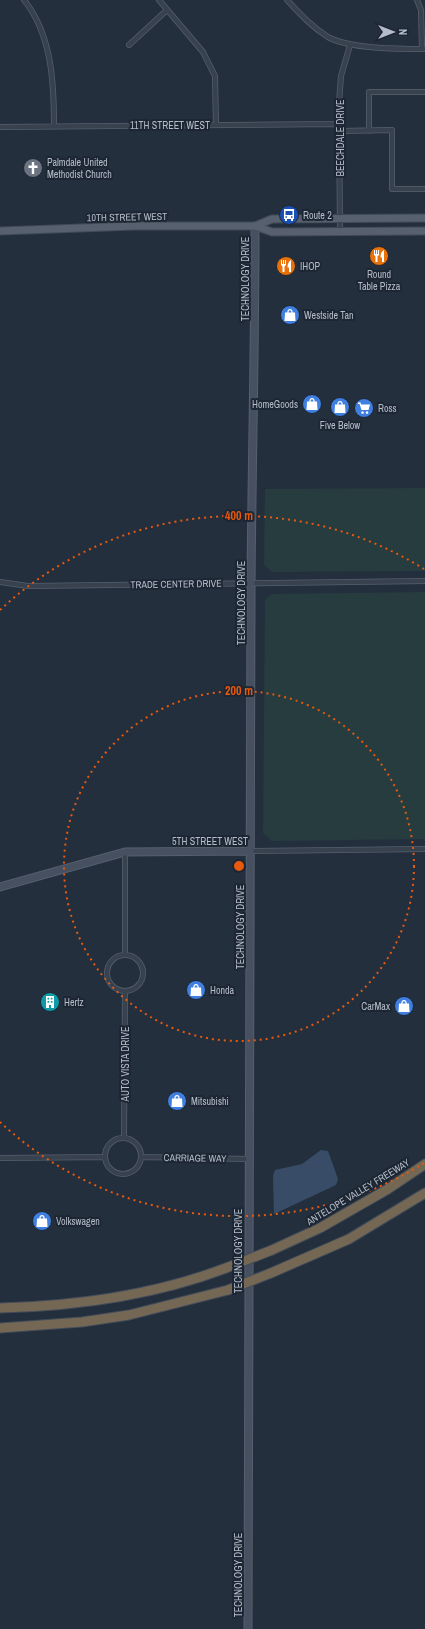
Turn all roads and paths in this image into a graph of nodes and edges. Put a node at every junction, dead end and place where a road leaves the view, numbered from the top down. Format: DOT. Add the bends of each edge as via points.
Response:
graph roads {
  1 [pos="24,0"];
  2 [pos="159,0"];
  3 [pos="287,0"];
  4 [pos="417,0"];
  5 [pos="167,10"];
  6 [pos="129,45"];
  7 [pos="350,45"];
  8 [pos="424,49"];
  9 [pos="425,92"];
  10 [pos="339,124"];
  11 [pos="216,125"];
  12 [pos="54,126"];
  13 [pos="0,127"];
  14 [pos="369,131"];
  15 [pos="340,132"];
  16 [pos="425,188"];
  17 [pos="425,218"];
  18 [pos="340,219"];
  19 [pos="255,226"];
  20 [pos="0,231"];
  21 [pos="425,231"];
  22 [pos="340,232"];
  23 [pos="425,581"];
  24 [pos="0,582"];
  25 [pos="251,583"];
  26 [pos="425,849"];
  27 [pos="250,851"];
  28 [pos="125,852"];
  29 [pos="0,887"];
  30 [pos="125,954"];
  31 [pos="125,992"];
  32 [pos="124,1137"];
  33 [pos="142,1156"];
  34 [pos="104,1157"];
  35 [pos="0,1158"];
  36 [pos="248,1159"];
  37 [pos="425,1164"];
  38 [pos="425,1193"];
  39 [pos="0,1308"];
  40 [pos="0,1328"];
  41 [pos="248,1629"];
  1 -- 12 [label="street" via="40,29 52,64"];
  2 -- 5 [label="street"];
  3 -- 7 [label="street" via="306,21 329,37"];
  4 -- 8 [label="street" via="421,10"];
  5 -- 6 [label="street"];
  5 -- 11 [label="street" via="204,52 215,76"];
  7 -- 8 [label="street"];
  7 -- 10 [label="street, BEECHDALE DRIVE" via="341,76"];
  9 -- 14 [label="street" via="369,92"];
  10 -- 11 [label="street, 11TH STREET WEST"];
  10 -- 15 [label="street, BEECHDALE DRIVE"];
  11 -- 12 [label="street, 11TH STREET WEST"];
  12 -- 13 [label="street, 11TH STREET WEST"];
  14 -- 15 [label="street"];
  14 -- 16 [label="street" via="392,130 392,189"];
  15 -- 18 [label="street, BEECHDALE DRIVE"];
  17 -- 18 [label="main road, 10TH STREET WEST"];
  18 -- 19 [label="main road, 10TH STREET WEST" via="272,219"];
  18 -- 22 [label="street, BEECHDALE DRIVE"];
  19 -- 20 [label="main road, 10TH STREET WEST" via="134,226"];
  19 -- 22 [label="main road, 10TH STREET WEST" via="272,232"];
  19 -- 25 [label="main road, TECHNOLOGY DRIVE"];
  21 -- 22 [label="main road, 10TH STREET WEST"];
  23 -- 25 [label="street, TRADE CENTER DRIVE"];
  24 -- 25 [label="street, TRADE CENTER DRIVE" via="28,586"];
  25 -- 27 [label="main road, TECHNOLOGY DRIVE"];
  26 -- 27 [label="street, 5TH STREET WEST"];
  27 -- 28 [label="main road, 5TH STREET WEST"];
  27 -- 36 [label="main road, TECHNOLOGY DRIVE"];
  28 -- 29 [label="main road, 5TH STREET WEST"];
  28 -- 30 [label="street"];
  30 -- 31 [label="street" via="117,956 109,964 107,973 108,982 119,991"];
  30 -- 31 [label="street" via="138,960 144,973 143,981 138,986"];
  31 -- 32 [label="street, AUTO VISTA DRIVE"];
  32 -- 33 [label="street" via="139,1146"];
  32 -- 34 [label="street" via="111,1143"];
  33 -- 34 [label="street" via="134,1172 123,1175 110,1170"];
  33 -- 36 [label="street, CARRIAGE WAY"];
  34 -- 35 [label="street"];
  36 -- 41 [label="main road, TECHNOLOGY DRIVE"];
  37 -- 39 [label="highway, ANTELOPE VALLEY FREEWAY, bridge" via="388,1189 320,1228 226,1268 148,1290 90,1301"];
  38 -- 40 [label="highway, bridge" via="349,1239 228,1290 129,1315 82,1322"];
}
